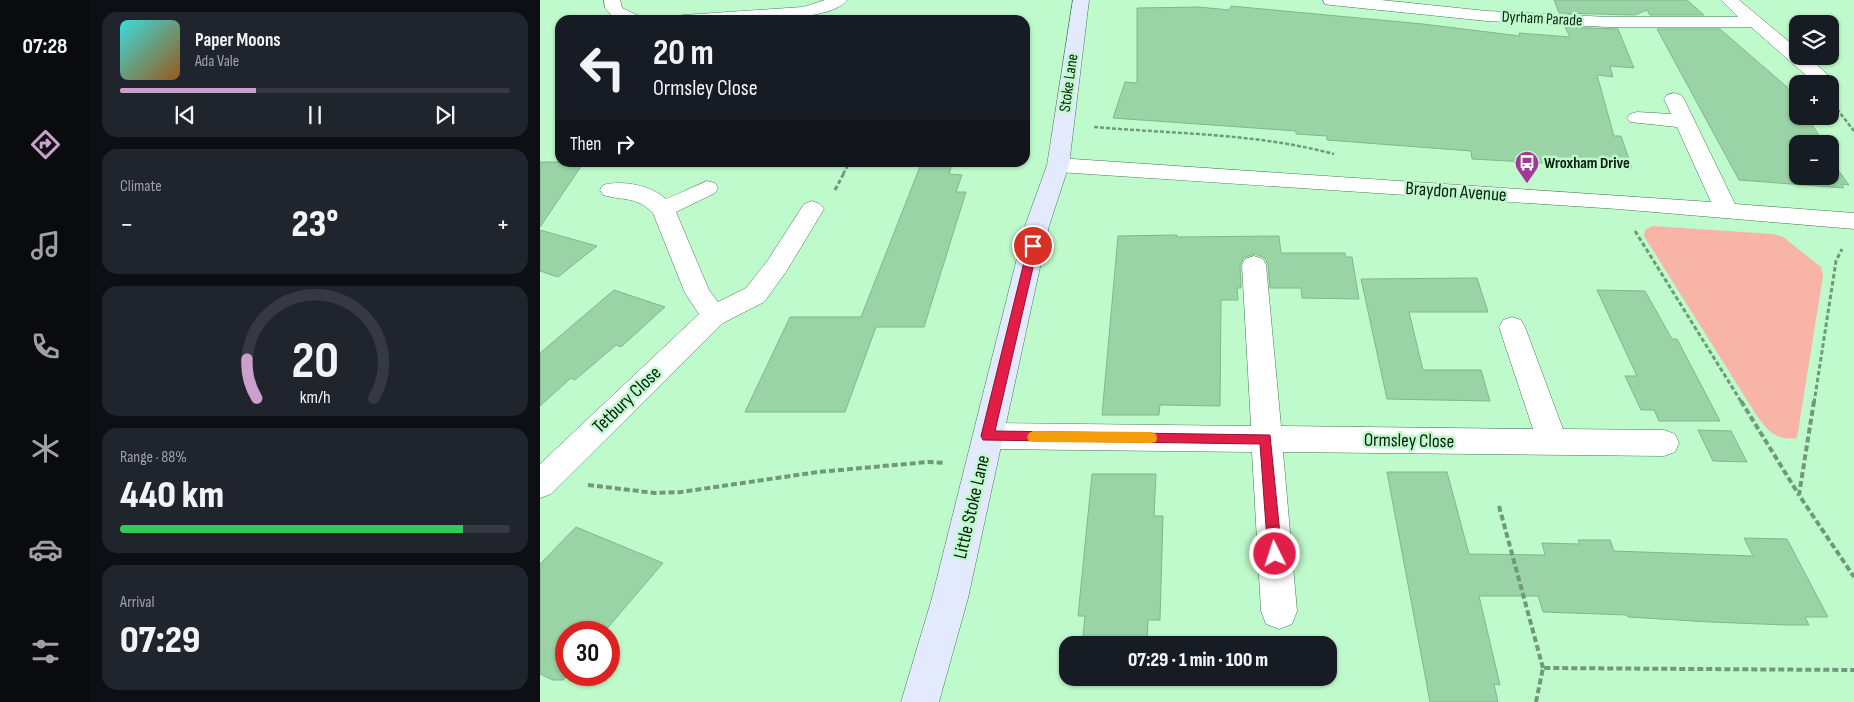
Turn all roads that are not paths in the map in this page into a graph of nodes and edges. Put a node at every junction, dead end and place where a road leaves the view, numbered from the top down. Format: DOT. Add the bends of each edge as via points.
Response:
graph roads {
  1 [pos="612,0"];
  2 [pos="839,0"];
  3 [pos="1081,0"];
  4 [pos="1331,0"];
  5 [pos="1729,0"];
  6 [pos="622,15"];
  7 [pos="767,15"];
  8 [pos="1755,22"];
  9 [pos="1818,75"];
  10 [pos="1674,99"];
  11 [pos="1637,118"];
  12 [pos="1685,121"];
  13 [pos="1058,166"];
  14 [pos="708,188"];
  15 [pos="611,190"];
  16 [pos="663,209"];
  17 [pos="812,210"];
  18 [pos="1727,211"];
  19 [pos="1851,220"];
  20 [pos="1254,265"];
  21 [pos="714,316"];
  22 [pos="1512,327"];
  23 [pos="1266,439"];
  24 [pos="1553,443"];
  25 [pos="1664,443"];
  26 [pos="985,450"];
  27 [pos="543,481"];
  28 [pos="1279,611"];
  29 [pos="920,702"];
  1 -- 6 [label="street" via="616,12"];
  2 -- 7 [label="street" via="804,12"];
  3 -- 13 [label="street, Stoke Lane"];
  4 -- 8 [label="street, Dyrham Parade" via="1486,16 1588,21"];
  5 -- 8 [label="street"];
  8 -- 9 [label="street"];
  10 -- 12 [label="street"];
  11 -- 12 [label="street"];
  12 -- 18 [label="street"];
  13 -- 18 [label="street, Braydon Avenue"];
  13 -- 26 [label="street, Little Stoke Lane" via="1037,226"];
  14 -- 16 [label="street"];
  15 -- 16 [label="street" via="634,192 650,198"];
  16 -- 21 [label="street" via="698,293"];
  17 -- 21 [label="street, Tetbury Close" via="755,295"];
  18 -- 19 [label="street, Braydon Avenue"];
  20 -- 23 [label="street"];
  21 -- 27 [label="street, Tetbury Close"];
  22 -- 24 [label="street"];
  23 -- 24 [label="street, Ormsley Close"];
  23 -- 26 [label="street, Ormsley Close"];
  23 -- 28 [label="street"];
  24 -- 25 [label="street, Ormsley Close"];
  26 -- 29 [label="street, Little Stoke Lane" via="950,598"];
}
